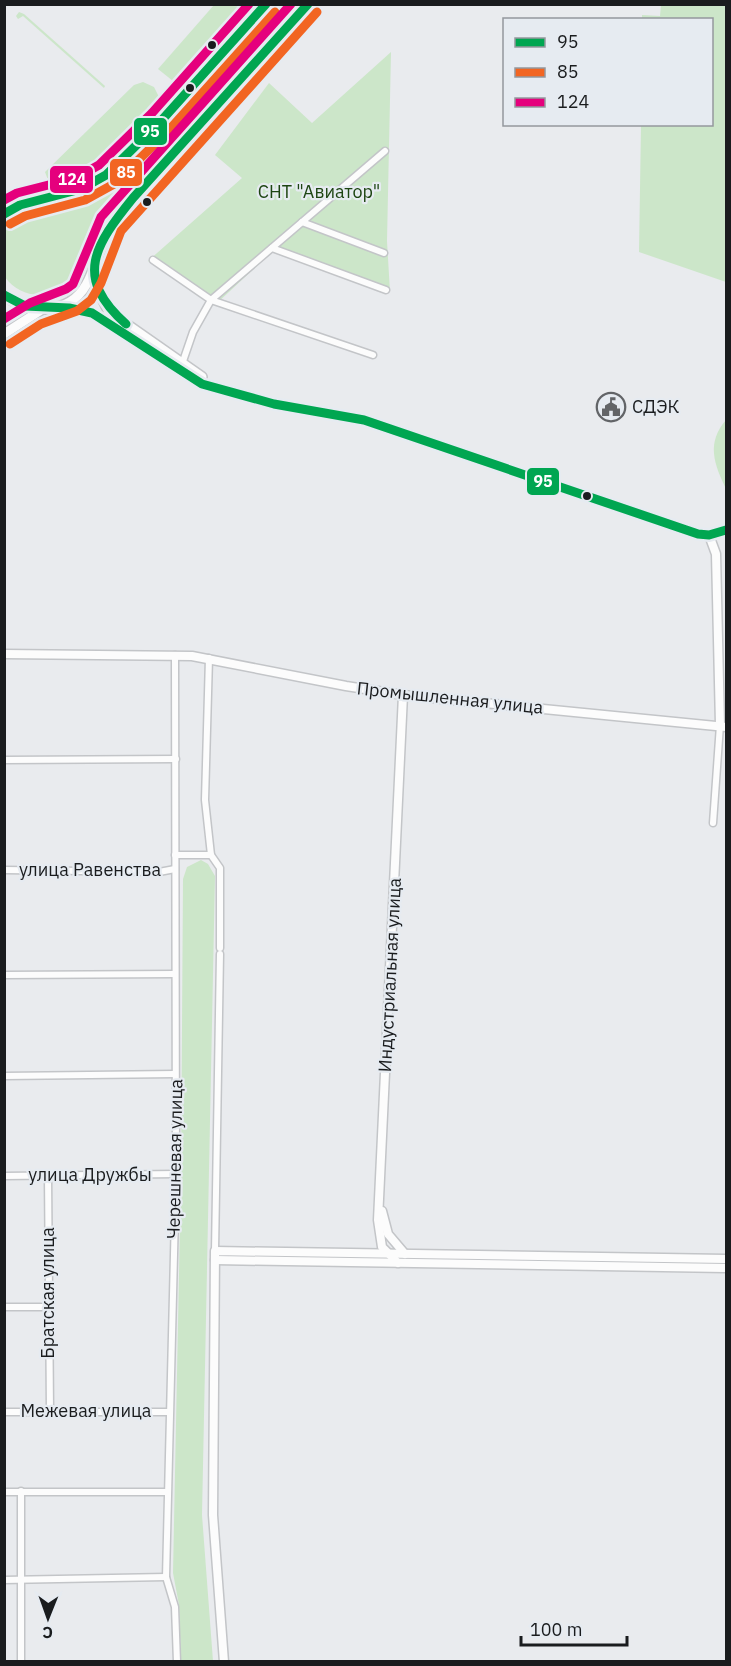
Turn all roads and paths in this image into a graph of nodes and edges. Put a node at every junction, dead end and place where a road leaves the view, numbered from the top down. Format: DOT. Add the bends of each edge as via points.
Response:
graph roads {
  1 [pos="308,4"];
  2 [pos="265,6"];
  3 [pos="285,30"];
  4 [pos="161,121"];
  5 [pos="185,142"];
  6 [pos="385,152"];
  7 [pos="4,214"];
  8 [pos="302,222"];
  9 [pos="272,248"];
  10 [pos="384,253"];
  11 [pos="153,260"];
  12 [pos="94,267"];
  13 [pos="386,290"];
  14 [pos="4,295"];
  15 [pos="211,300"];
  16 [pos="60,307"];
  17 [pos="41,310"];
  18 [pos="4,334"];
  19 [pos="373,355"];
  20 [pos="182,364"];
  21 [pos="230,394"];
  22 [pos="726,530"];
  23 [pos="709,535"];
  24 [pos="4,654"];
  25 [pos="175,655"];
  26 [pos="209,658"];
  27 [pos="403,695"];
  28 [pos="723,726"];
  29 [pos="176,759"];
  30 [pos="4,760"];
  31 [pos="713,823"];
  32 [pos="175,855"];
  33 [pos="211,855"];
  34 [pos="175,869"];
  35 [pos="4,870"];
  36 [pos="175,974"];
  37 [pos="4,975"];
  38 [pos="176,1074"];
  39 [pos="4,1076"];
  40 [pos="176,1174"];
  41 [pos="4,1176"];
  42 [pos="48,1176"];
  43 [pos="379,1178"];
  44 [pos="386,1254"];
  45 [pos="405,1254"];
  46 [pos="215,1255"];
  47 [pos="726,1259"];
  48 [pos="552,1261"];
  49 [pos="588,1261"];
  50 [pos="398,1263"];
  51 [pos="726,1268"];
  52 [pos="4,1307"];
  53 [pos="48,1307"];
  54 [pos="50,1410"];
  55 [pos="4,1412"];
  56 [pos="168,1412"];
  57 [pos="21,1491"];
  58 [pos="4,1492"];
  59 [pos="167,1492"];
  60 [pos="166,1577"];
  61 [pos="4,1580"];
  62 [pos="21,1580"];
  63 [pos="21,1662"];
  64 [pos="177,1662"];
  65 [pos="224,1662"];
  1 -- 3 [label="main road"];
  2 -- 3 [label="main road" via="279,14"];
  2 -- 4 [label="main road"];
  3 -- 5 [label="main road"];
  4 -- 5 [label="main road" via="178,125"];
  4 -- 7 [label="main road" via="106,175 81,189 20,204"];
  5 -- 12 [label="main road" via="111,225 100,243"];
  6 -- 8 [label="street"];
  8 -- 9 [label="street"];
  8 -- 10 [label="street"];
  9 -- 13 [label="street"];
  9 -- 15 [label="street"];
  11 -- 15 [label="street"];
  12 -- 16 [label="main road" via="86,286"];
  12 -- 20 [label="main road" via="105,307"];
  14 -- 17 [label="main road" via="15,304"];
  15 -- 19 [label="street"];
  15 -- 20 [label="street" via="193,332"];
  16 -- 17 [label="main road"];
  16 -- 21 [label="main road" via="78,307 92,313 202,384"];
  17 -- 18 [label="main road"];
  20 -- 21 [label="main road"];
  21 -- 23 [label="main road" via="364,420"];
  22 -- 23 [label="main road"];
  23 -- 28 [label="street" via="716,554"];
  24 -- 25 [label="street, Промышленная улица"];
  25 -- 26 [label="street, Промышленная улица"];
  25 -- 29 [label="street, Черешневая улица"];
  26 -- 27 [label="street, Промышленная улица"];
  26 -- 33 [label="street" via="205,765"];
  27 -- 28 [label="street, Промышленная улица"];
  27 -- 43 [label="street, Индустриальная улица"];
  28 -- 31 [label="street"];
  29 -- 30 [label="street"];
  29 -- 32 [label="street, Черешневая улица"];
  32 -- 33 [label="street"];
  32 -- 34 [label="street, Черешневая улица"];
  33 -- 46 [label="street" via="220,868"];
  34 -- 35 [label="street, улица Равенства"];
  34 -- 36 [label="street, Черешневая улица"];
  36 -- 37 [label="street"];
  36 -- 38 [label="street, Черешневая улица"];
  38 -- 39 [label="street"];
  38 -- 40 [label="street, Черешневая улица"];
  40 -- 42 [label="street, улица Дружбы"];
  40 -- 56 [label="street, Черешневая улица"];
  41 -- 42 [label="street, улица Дружбы"];
  42 -- 53 [label="street, Братская улица"];
  43 -- 44 [label="street, Индустриальная улица" via="379,1237"];
  43 -- 45 [label="street" via="383,1220 388,1234"];
  44 -- 45 [label="street"];
  44 -- 46 [label="street"];
  44 -- 50 [label="street"];
  45 -- 48 [label="street"];
  46 -- 50 [label="street"];
  46 -- 65 [label="street" via="213,1515"];
  47 -- 49 [label="street"];
  48 -- 49 [label="street"];
  48 -- 50 [label="street"];
  49 -- 51 [label="street"];
  52 -- 53 [label="street"];
  53 -- 54 [label="street, Братская улица"];
  54 -- 55 [label="street, Межевая улица"];
  54 -- 56 [label="street, Межевая улица"];
  56 -- 59 [label="street, Черешневая улица"];
  57 -- 58 [label="street"];
  57 -- 59 [label="street"];
  57 -- 62 [label="street"];
  59 -- 60 [label="street, Черешневая улица"];
  60 -- 62 [label="street"];
  60 -- 64 [label="street, Черешневая улица" via="175,1607"];
  61 -- 62 [label="street"];
  62 -- 63 [label="street"];
}
